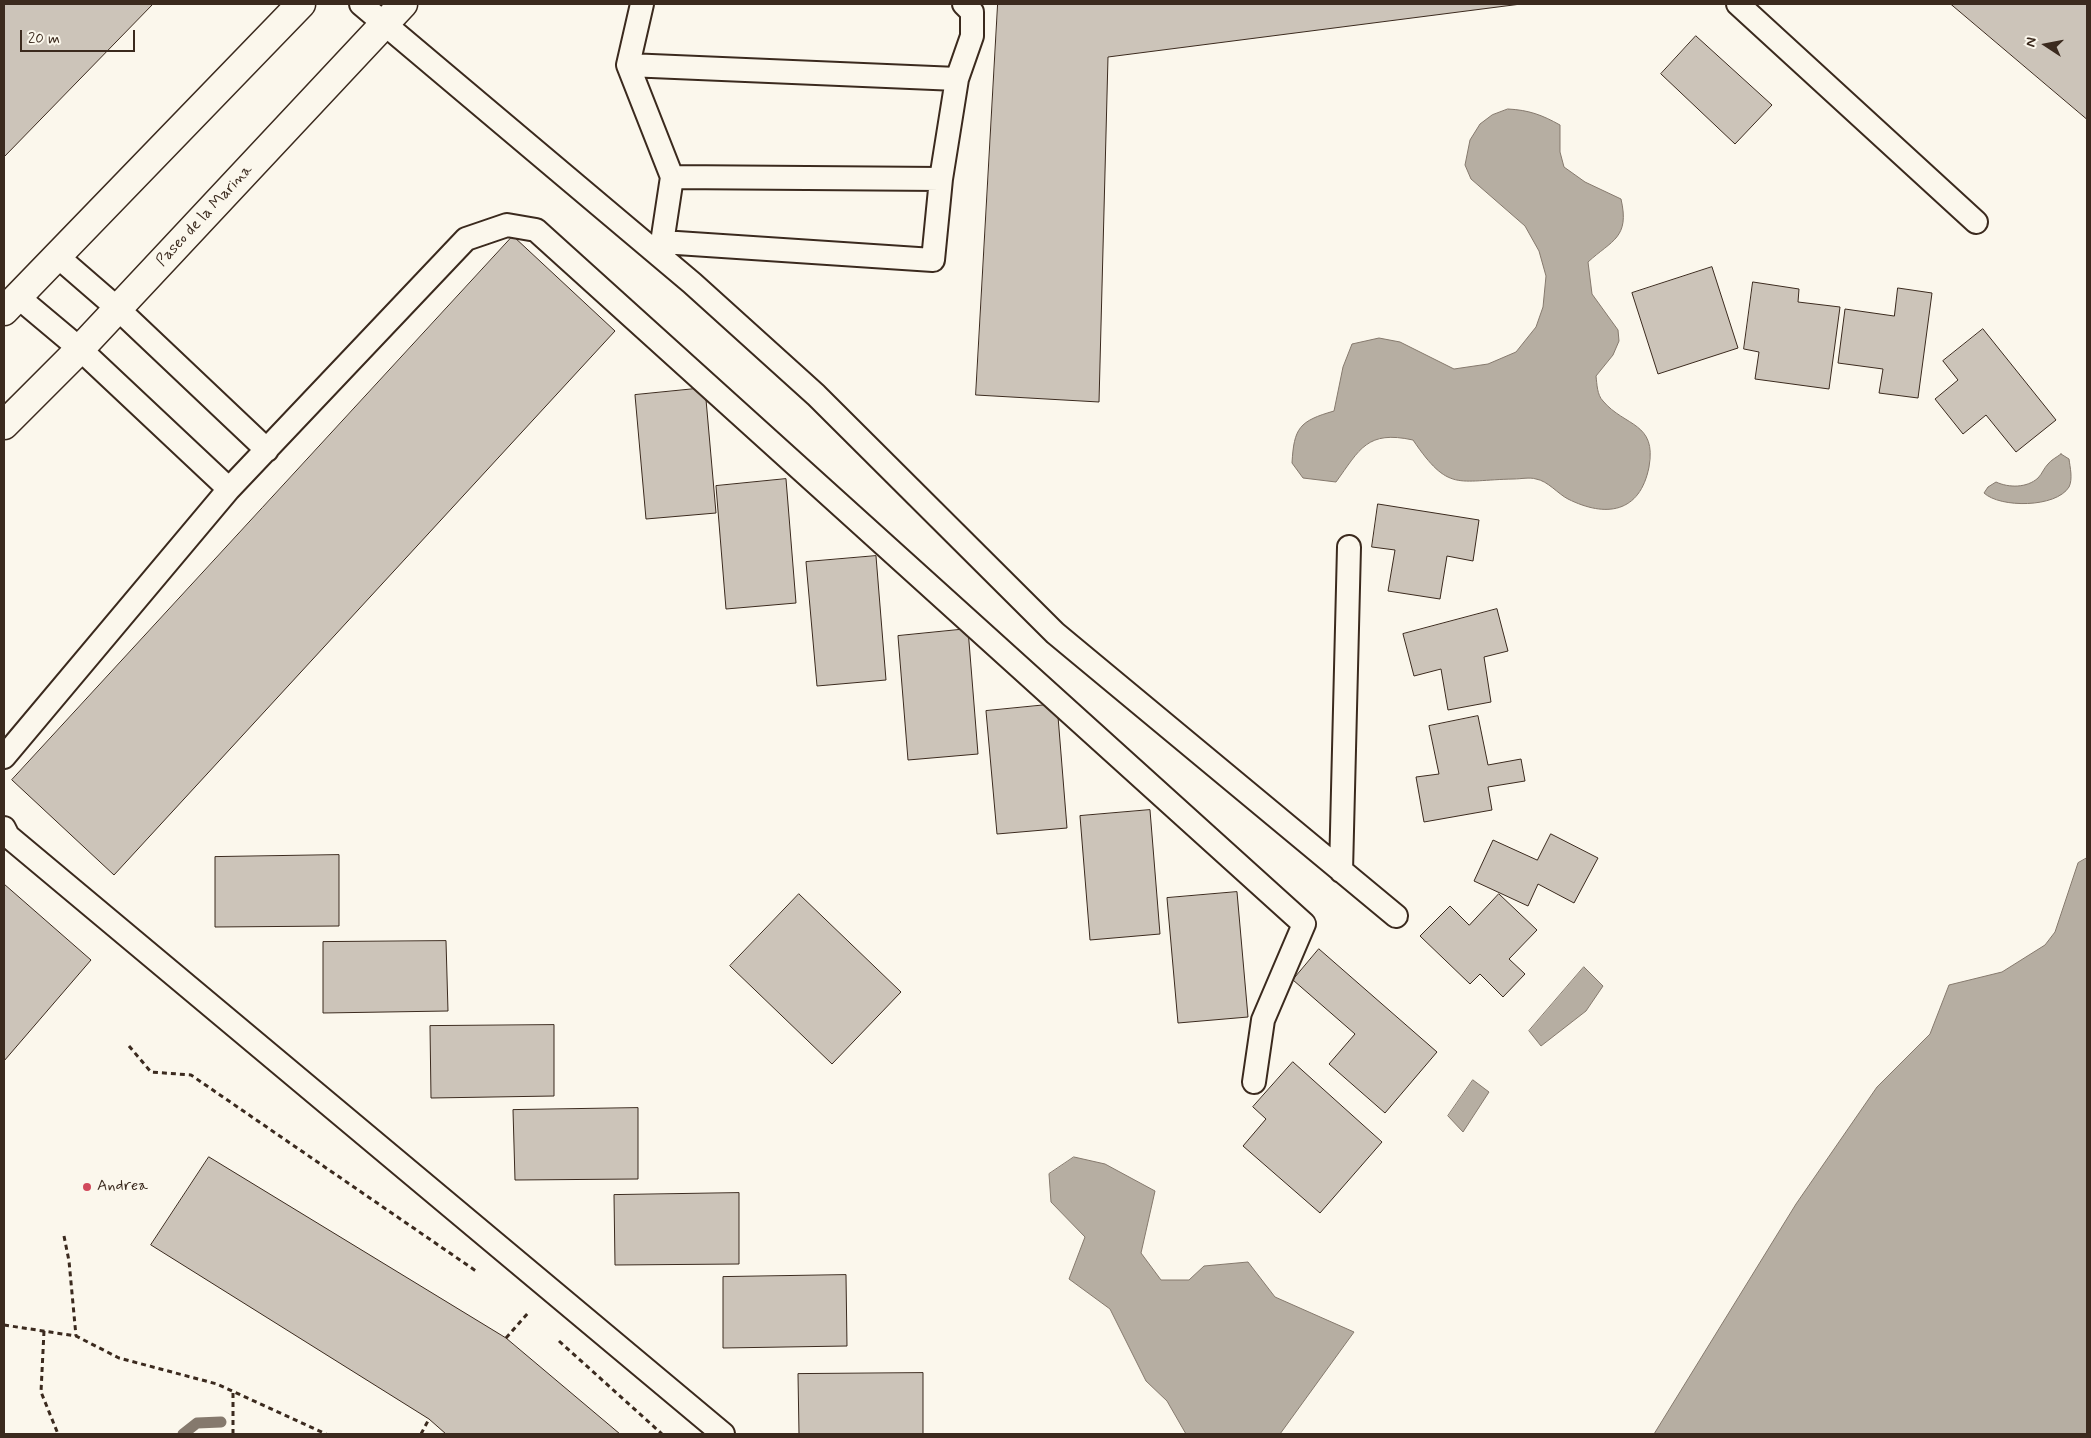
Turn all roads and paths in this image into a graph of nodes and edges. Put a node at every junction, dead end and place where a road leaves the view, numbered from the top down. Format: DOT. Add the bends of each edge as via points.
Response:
graph roads {
  1 [pos="301,4"];
  2 [pos="361,4"];
  3 [pos="403,4"];
  4 [pos="642,4"];
  5 [pos="964,4"];
  6 [pos="1738,4"];
  7 [pos="385,25"];
  8 [pos="628,65"];
  9 [pos="957,79"];
  10 [pos="672,176"];
  11 [pos="941,179"];
  12 [pos="1976,222"];
  13 [pos="661,250"];
  14 [pos="57,256"];
  15 [pos="11,304"];
  16 [pos="117,308"];
  17 [pos="80,349"];
  18 [pos="4,425"];
  19 [pos="267,450"];
  20 [pos="229,489"];
  21 [pos="1349,547"];
  22 [pos="4,757"];
  23 [pos="4,828"];
  24 [pos="1341,871"];
  25 [pos="1396,916"];
  26 [pos="129,1046"];
  27 [pos="1254,1082"];
  28 [pos="64,1236"];
  29 [pos="478,1273"];
  30 [pos="522,1308"];
  31 [pos="4,1325"];
  32 [pos="44,1331"];
  33 [pos="76,1336"];
  34 [pos="506,1338"];
  35 [pos="557,1340"];
  36 [pos="233,1391"];
  37 [pos="429,1419"];
  38 [pos="58,1434"];
  39 [pos="233,1434"];
  40 [pos="326,1434"];
  41 [pos="420,1434"];
  42 [pos="662,1434"];
  43 [pos="723,1434"];
  1 -- 14 [label="street"];
  2 -- 7 [label="lane"];
  3 -- 7 [label="street, Paseo de la Marina"];
  4 -- 8 [label="lane"];
  5 -- 9 [label="lane" via="972,12 972,36"];
  6 -- 12 [label="lane"];
  7 -- 13 [label="lane"];
  7 -- 16 [label="street, Paseo de la Marina"];
  8 -- 9 [label="lane"];
  8 -- 10 [label="lane"];
  9 -- 11 [label="lane"];
  10 -- 11 [label="lane"];
  10 -- 13 [label="lane"];
  11 -- 13 [label="lane" via="932,260"];
  13 -- 24 [label="lane" via="692,283 816,395 1055,634"];
  14 -- 15 [label="street"];
  14 -- 16 [label="lane"];
  15 -- 17 [label="lane"];
  16 -- 17 [label="street, Paseo de la Marina"];
  16 -- 19 [label="lane"];
  17 -- 18 [label="street, Paseo de la Marina"];
  17 -- 20 [label="lane"];
  19 -- 20 [label="lane"];
  19 -- 27 [label="lane" via="466,238 508,225 536,230 1304,924 1262,1020"];
  20 -- 22 [label="lane"];
  21 -- 24 [label="lane"];
  23 -- 43 [label="lane" via="16,843"];
  24 -- 25 [label="lane"];
  26 -- 29 [label="path" via="151,1072 191,1075"];
  28 -- 33 [label="path"];
  30 -- 34 [label="path" via="528,1313"];
  31 -- 32 [label="path"];
  32 -- 33 [label="path"];
  32 -- 38 [label="path" via="41,1392"];
  33 -- 36 [label="path" via="119,1358"];
  35 -- 42 [label="path"];
  36 -- 39 [label="path"];
  36 -- 40 [label="path"];
  37 -- 41 [label="path"];
}
